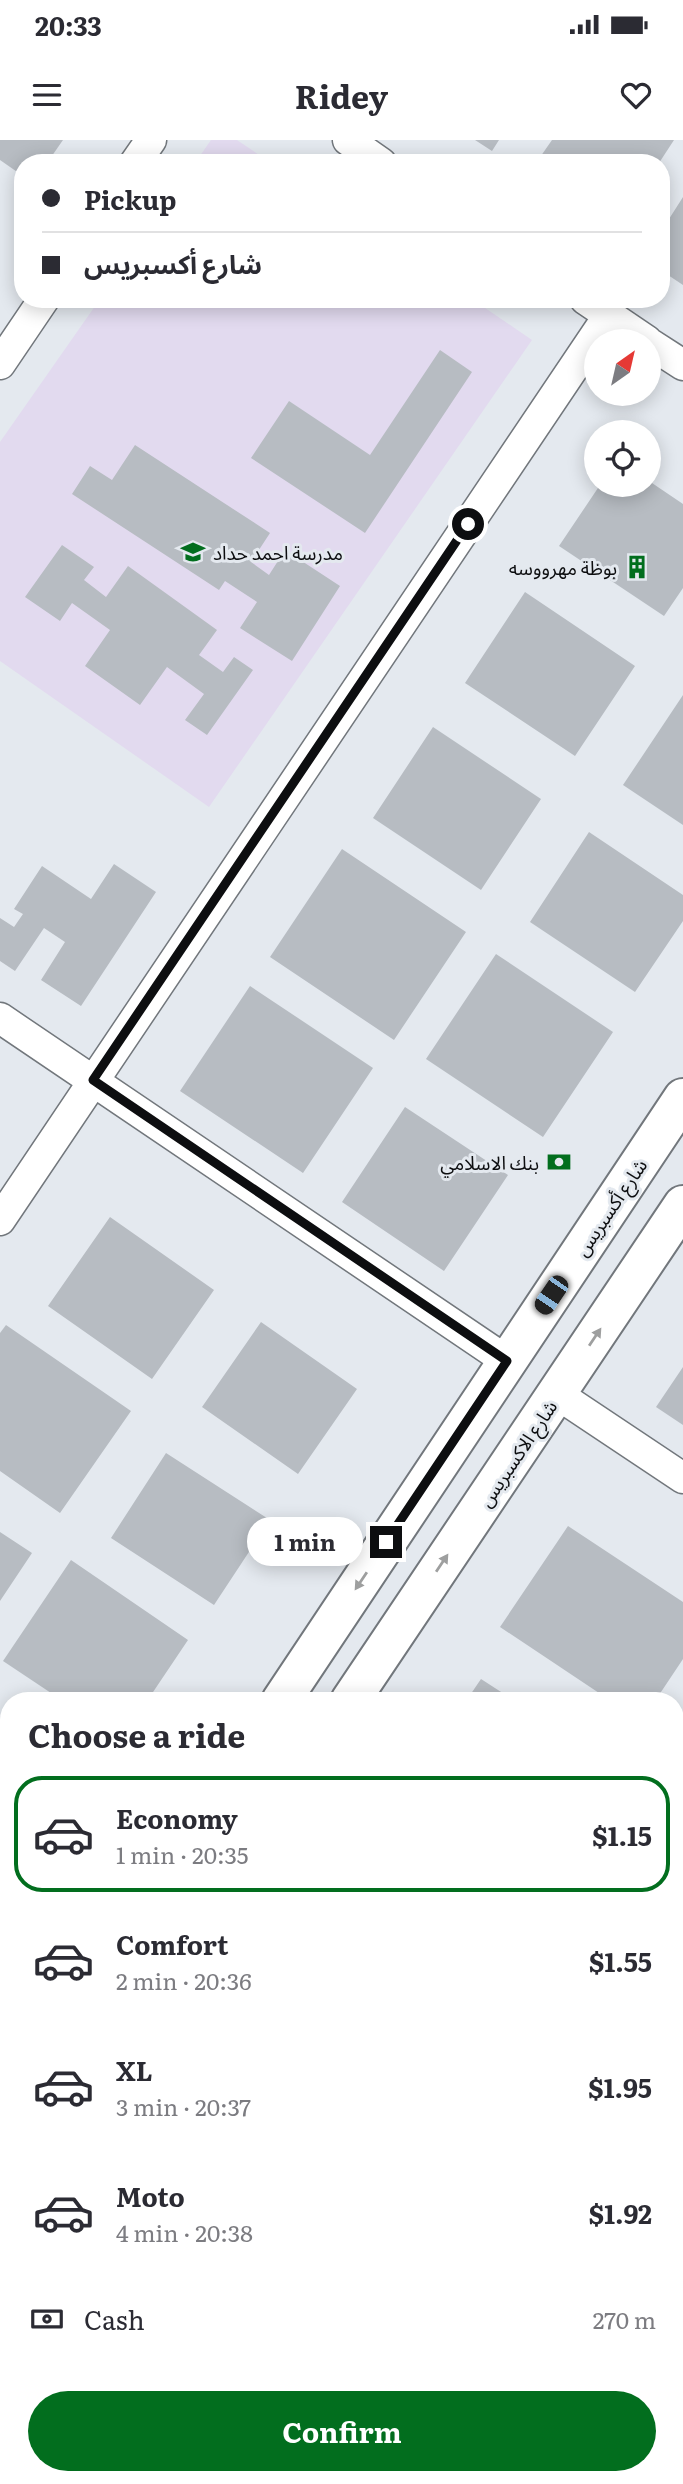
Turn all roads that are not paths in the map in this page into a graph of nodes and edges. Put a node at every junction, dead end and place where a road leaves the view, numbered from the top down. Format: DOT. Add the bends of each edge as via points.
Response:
graph roads {
  1 [pos="348,140"];
  2 [pos="369,154"];
  3 [pos="38,308"];
  4 [pos="596,308"];
  5 [pos="598,308"];
  6 [pos="629,329"];
  7 [pos="662,351"];
  8 [pos="0,364"];
  9 [pos="683,365"];
  10 [pos="0,1018"];
  11 [pos="93,1080"];
  12 [pos="683,1098"];
  13 [pos="683,1205"];
  14 [pos="0,1220"];
  15 [pos="507,1361"];
  16 [pos="557,1394"];
  17 [pos="683,1478"];
  18 [pos="287,1692"];
  19 [pos="355,1692"];
  1 -- 2 [label="street"];
  3 -- 8 [label="street"];
  4 -- 11 [label="street"];
  5 -- 6 [label="street"];
  7 -- 9 [label="street"];
  10 -- 11 [label="street"];
  11 -- 14 [label="street"];
  11 -- 15 [label="street"];
  12 -- 15 [label="street, شارع أكسبريس"];
  16 -- 13 [label="street, شارع الاكسبريس, one-way"];
  15 -- 18 [label="street, شارع أكسبريس, one-way"];
  16 -- 17 [label="street"];
  19 -- 16 [label="street, شارع الاكسبريس, one-way"];
}
